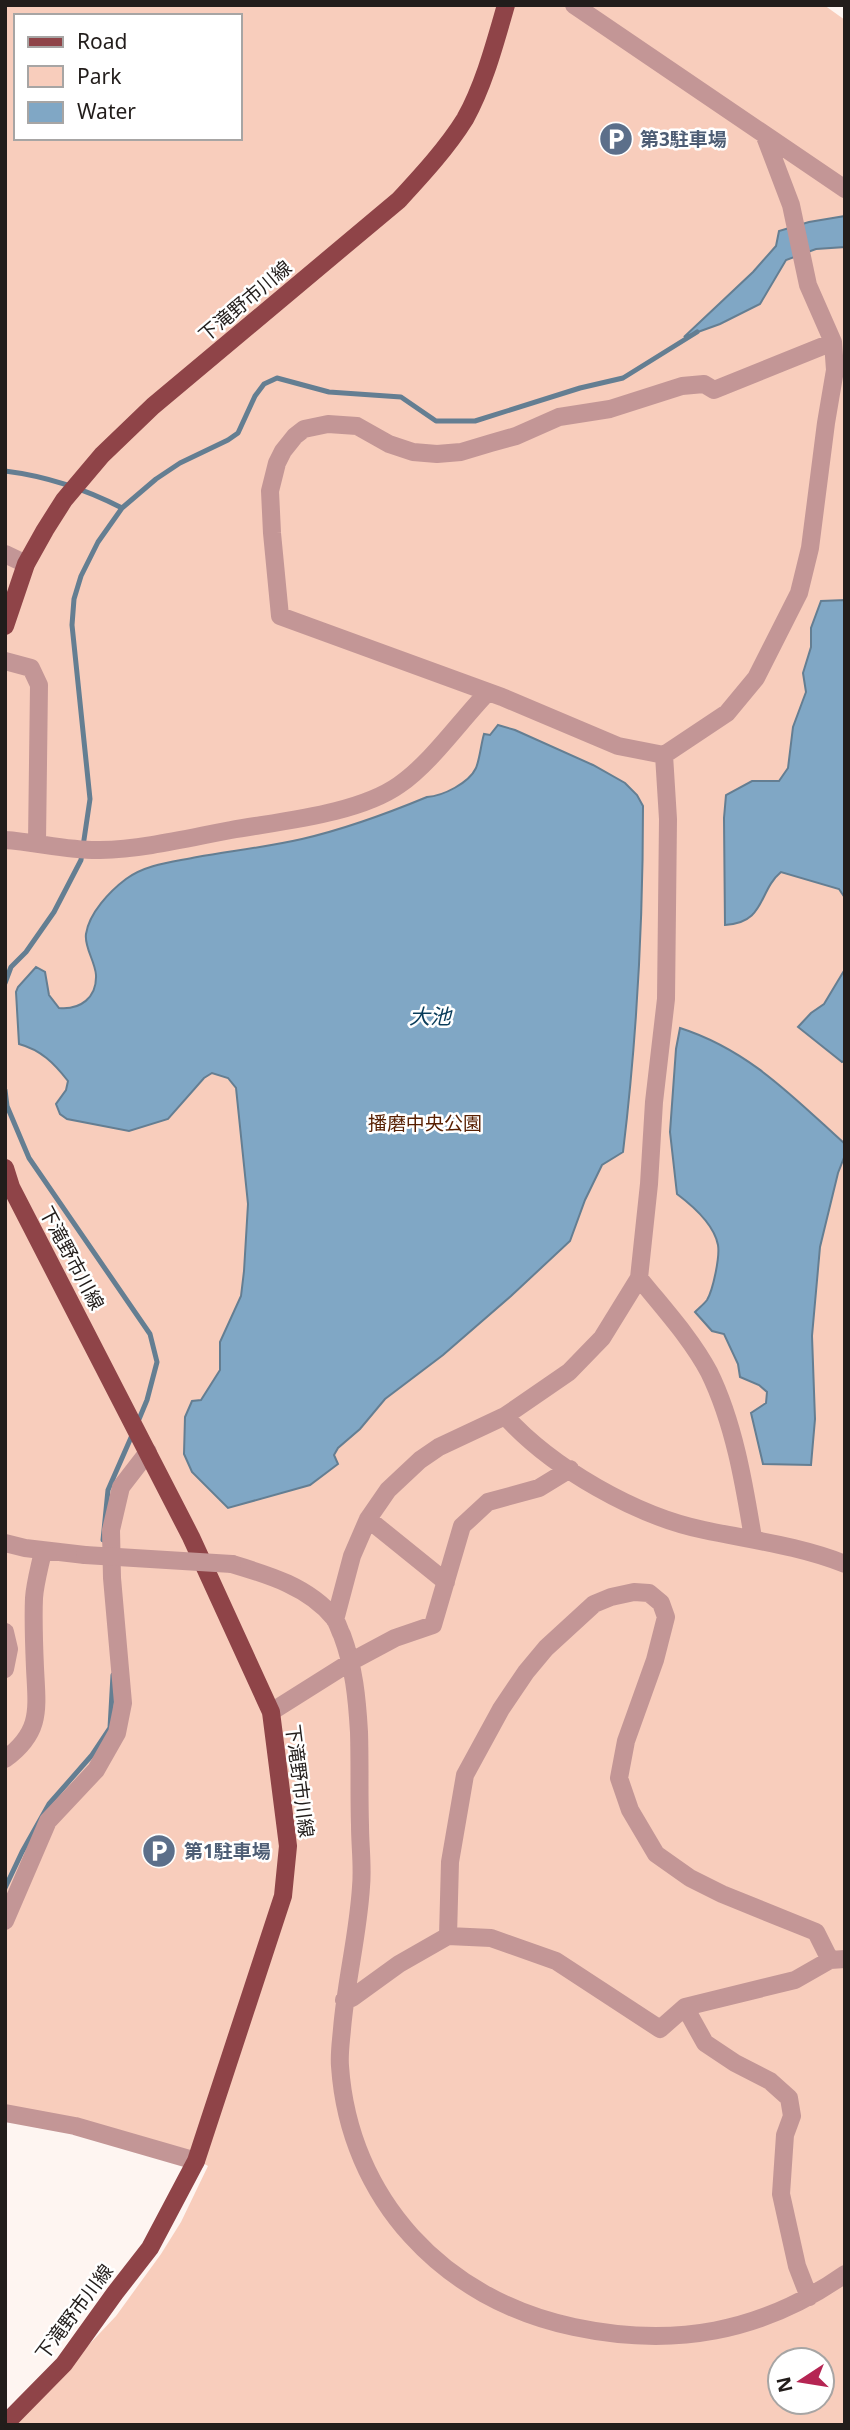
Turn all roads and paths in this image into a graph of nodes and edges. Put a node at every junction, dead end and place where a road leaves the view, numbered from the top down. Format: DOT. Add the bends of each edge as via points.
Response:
graph roads {
  1 [pos="506,5"];
  2 [pos="574,5"];
  3 [pos="764,134"];
  4 [pos="845,189"];
  5 [pos="833,342"];
  6 [pos="5,554"];
  7 [pos="26,564"];
  8 [pos="5,626"];
  9 [pos="13,663"];
  10 [pos="487,693"];
  11 [pos="664,755"];
  12 [pos="5,840"];
  13 [pos="37,842"];
  14 [pos="5,1168"];
  15 [pos="639,1278"];
  16 [pos="505,1416"];
  17 [pos="148,1452"];
  18 [pos="570,1469"];
  19 [pos="368,1519"];
  20 [pos="753,1538"];
  21 [pos="5,1543"];
  22 [pos="43,1551"];
  23 [pos="845,1564"];
  24 [pos="446,1582"];
  25 [pos="335,1619"];
  26 [pos="5,1632"];
  27 [pos="352,1661"];
  28 [pos="5,1668"];
  29 [pos="271,1712"];
  30 [pos="5,1759"];
  31 [pos="5,1921"];
  32 [pos="448,1936"];
  33 [pos="837,1959"];
  34 [pos="344,2000"];
  35 [pos="685,2007"];
  36 [pos="5,2112"];
  37 [pos="196,2161"];
  38 [pos="845,2274"];
  39 [pos="809,2297"];
  40 [pos="5,2424"];
  1 -- 7 [label="main road, 下滝野市川線" via="465,119 428,168 399,200 153,406 102,455 64,500"];
  2 -- 3 [label="street"];
  3 -- 4 [label="street"];
  3 -- 5 [label="street" via="791,205 808,285"];
  5 -- 10 [label="street" via="713,390 704,384 682,386 610,409 559,417 461,452 413,452 357,426 328,424 304,429 295,436 277,463 270,491 280,616"];
  5 -- 11 [label="street" via="835,370 810,548 799,593 742,697 727,713"];
  6 -- 7 [label="street"];
  7 -- 8 [label="main road, 下滝野市川線"];
  9 -- 13 [label="street" via="32,668 39,685"];
  10 -- 11 [label="street" via="618,746"];
  10 -- 13 [label="street" via="412,775 379,797 138,848 91,850"];
  11 -- 15 [label="street" via="666,999"];
  12 -- 13 [label="street"];
  14 -- 17 [label="main road, 下滝野市川線"];
  15 -- 16 [label="street" via="589,1352 569,1372"];
  15 -- 20 [label="street" via="709,1372 732,1437"];
  16 -- 18 [label="street"];
  16 -- 19 [label="street" via="420,1460 388,1490"];
  17 -- 29 [label="main road, 下滝野市川線"];
  17 -- 31 [label="street" via="121,1487 111,1530 123,1703 117,1733 96,1770 48,1821"];
  18 -- 20 [label="street" via="618,1500 664,1520"];
  18 -- 24 [label="street" via="538,1489 488,1502 462,1526"];
  19 -- 24 [label="street"];
  19 -- 25 [label="street" via="352,1556"];
  20 -- 23 [label="street"];
  21 -- 22 [label="street"];
  22 -- 25 [label="street, bridge" via="232,1564 296,1587"];
  22 -- 30 [label="street" via="34,1596 38,1706 27,1738"];
  24 -- 27 [label="street" via="433,1625 395,1637"];
  25 -- 27 [label="street"];
  26 -- 28 [label="street" via="9,1649"];
  27 -- 29 [label="street"];
  27 -- 34 [label="street" via="360,1764 361,1886"];
  29 -- 37 [label="main road, 下滝野市川線" via="288,1846 283,1896"];
  32 -- 33 [label="street" via="450,1861 465,1775 501,1709 547,1648 594,1604 634,1592 649,1593 661,1603 666,1617 626,1741 619,1778 630,1810 656,1854 722,1894 816,1933"];
  32 -- 34 [label="street"];
  32 -- 35 [label="street" via="491,1938 556,1961 660,2029"];
  33 -- 35 [label="street" via="795,1980"];
  34 -- 39 [label="street" via="339,2063 351,2135 376,2190 403,2229 475,2290 540,2319 596,2332 651,2337 678,2337 753,2322"];
  35 -- 39 [label="street" via="705,2043 770,2081 789,2098 792,2116 785,2136 781,2194"];
  36 -- 37 [label="street" via="75,2126"];
  37 -- 40 [label="main road, 下滝野市川線" via="150,2248 64,2364"];
  38 -- 39 [label="street"];
}
